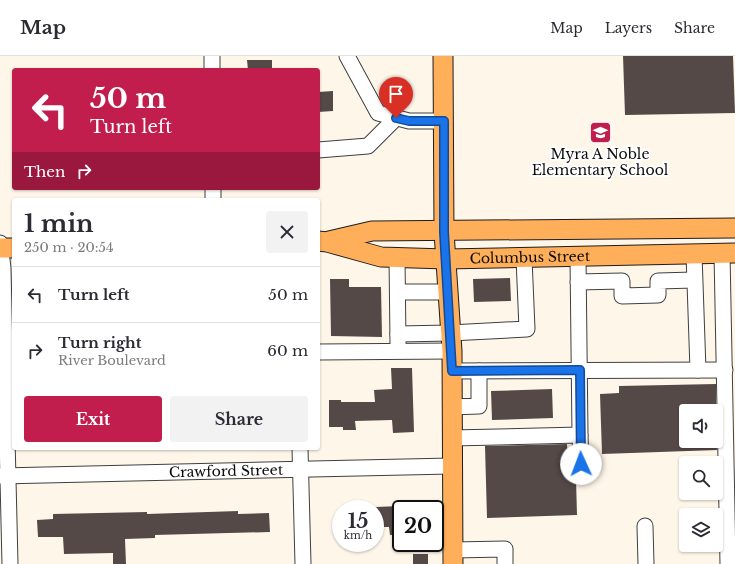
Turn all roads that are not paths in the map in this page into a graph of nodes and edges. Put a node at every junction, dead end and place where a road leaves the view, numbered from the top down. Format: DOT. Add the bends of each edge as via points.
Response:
graph roads {
  1 [pos="212,56"];
  2 [pos="347,56"];
  3 [pos="443,56"];
  4 [pos="212,68"];
  5 [pos="396,118"];
  6 [pos="444,121"];
  7 [pos="320,150"];
  8 [pos="735,228"];
  9 [pos="444,232"];
  10 [pos="323,241"];
  11 [pos="4,247"];
  12 [pos="729,253"];
  13 [pos="694,254"];
  14 [pos="397,257"];
  15 [pos="524,258"];
  16 [pos="578,258"];
  17 [pos="446,259"];
  18 [pos="694,280"];
  19 [pos="578,282"];
  20 [pos="398,292"];
  21 [pos="448,292"];
  22 [pos="398,334"];
  23 [pos="451,342"];
  24 [pos="398,351"];
  25 [pos="320,352"];
  26 [pos="6,358"];
  27 [pos="580,370"];
  28 [pos="698,370"];
  29 [pos="724,370"];
  30 [pos="452,371"];
  31 [pos="479,371"];
  32 [pos="451,407"];
  33 [pos="580,435"];
  34 [pos="451,438"];
  35 [pos="300,450"];
  36 [pos="581,464"];
  37 [pos="451,466"];
  38 [pos="301,469"];
  39 [pos="4,475"];
  40 [pos="645,526"];
  41 [pos="732,540"];
  42 [pos="453,557"];
  43 [pos="473,557"];
  44 [pos="10,564"];
  45 [pos="303,564"];
  46 [pos="504,564"];
  47 [pos="646,564"];
  48 [pos="728,564"];
  1 -- 4 [label="street"];
  2 -- 5 [label="street" via="378,113"];
  3 -- 6 [label="main road"];
  5 -- 6 [label="street" via="409,121"];
  5 -- 7 [label="street" via="368,146"];
  6 -- 9 [label="main road"];
  8 -- 9 [label="main road, Columbus Street"];
  9 -- 10 [label="main road, Columbus Street" via="372,232"];
  9 -- 17 [label="main road"];
  10 -- 14 [label="main road, Columbus Street" via="381,257"];
  11 -- 26 [label="street"];
  12 -- 13 [label="main road, Columbus Street"];
  12 -- 29 [label="street"];
  13 -- 16 [label="main road, Columbus Street"];
  13 -- 18 [label="street"];
  14 -- 17 [label="main road, Columbus Street"];
  14 -- 20 [label="street"];
  15 -- 16 [label="main road, Columbus Street"];
  15 -- 17 [label="main road, Columbus Street"];
  15 -- 23 [label="street" via="527,329"];
  16 -- 19 [label="street"];
  17 -- 21 [label="main road"];
  18 -- 19 [label="street" via="658,281 658,295 622,296 622,281"];
  18 -- 28 [label="street"];
  19 -- 27 [label="street"];
  20 -- 21 [label="street"];
  20 -- 22 [label="street"];
  21 -- 23 [label="main road"];
  22 -- 23 [label="street"];
  22 -- 24 [label="street"];
  23 -- 24 [label="street"];
  23 -- 30 [label="main road"];
  24 -- 25 [label="street"];
  26 -- 39 [label="street"];
  27 -- 28 [label="street"];
  27 -- 31 [label="street"];
  27 -- 33 [label="street"];
  28 -- 29 [label="street"];
  29 -- 41 [label="street"];
  30 -- 31 [label="street"];
  30 -- 32 [label="main road"];
  31 -- 32 [label="street" via="480,406"];
  32 -- 34 [label="main road"];
  33 -- 34 [label="street"];
  33 -- 36 [label="street"];
  34 -- 37 [label="main road"];
  35 -- 38 [label="street"];
  37 -- 38 [label="street, Crawford Street"];
  37 -- 42 [label="main road"];
  38 -- 39 [label="street, Crawford Street"];
  38 -- 45 [label="street"];
  39 -- 44 [label="street"];
  40 -- 47 [label="street"];
  41 -- 48 [label="street"];
  42 -- 43 [label="street"];
  43 -- 46 [label="street" via="505,550"];
}
